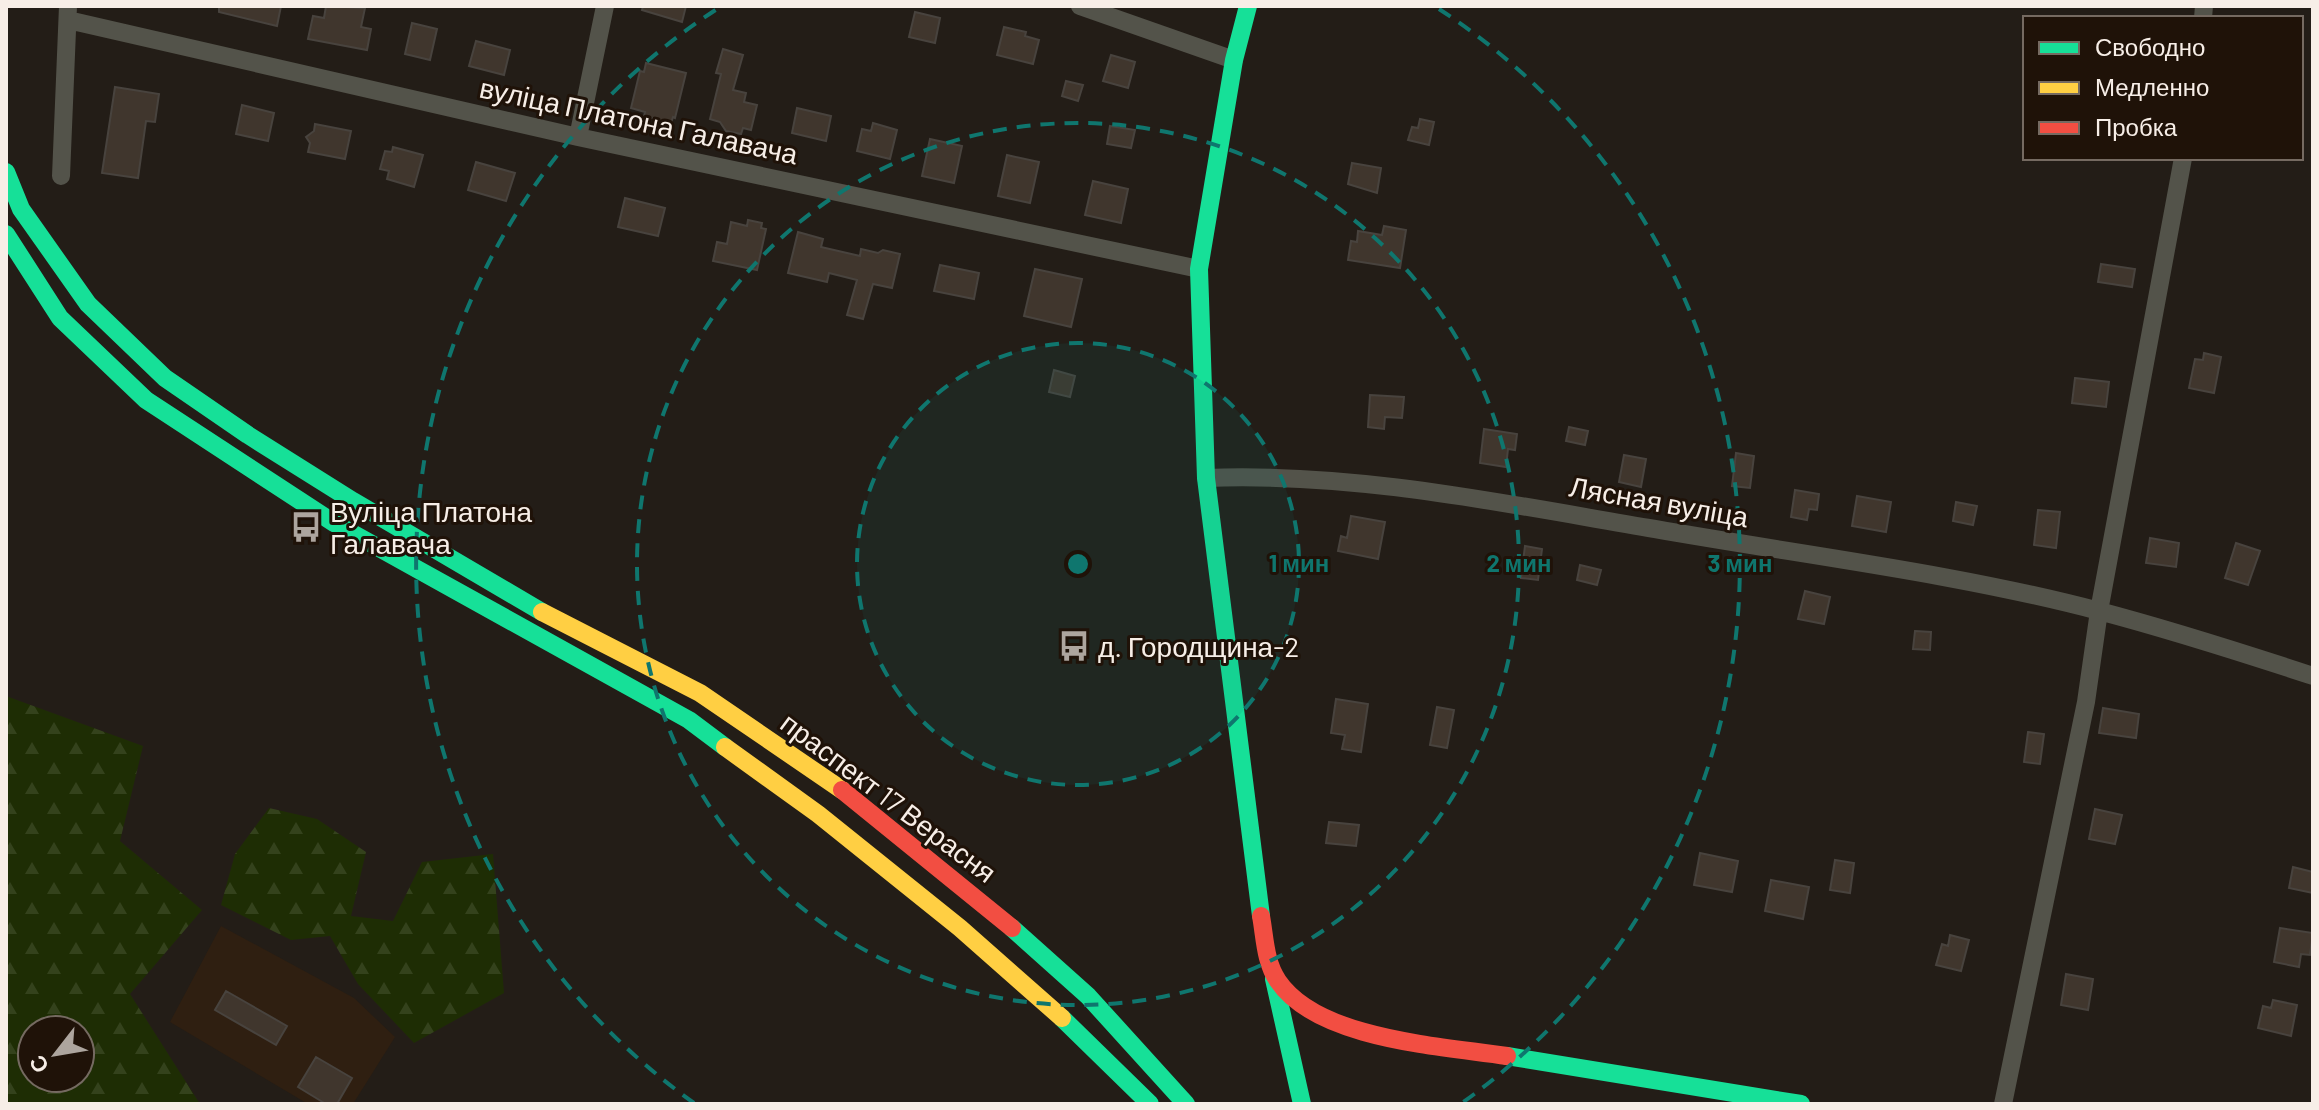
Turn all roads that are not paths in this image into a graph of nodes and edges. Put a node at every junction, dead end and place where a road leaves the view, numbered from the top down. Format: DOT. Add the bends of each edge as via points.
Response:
graph roads {
  1 [pos="605,6"];
  2 [pos="1080,6"];
  3 [pos="1248,6"];
  4 [pos="68,13"];
  5 [pos="1234,60"];
  6 [pos="578,137"];
  7 [pos="2183,160"];
  8 [pos="6,172"];
  9 [pos="61,176"];
  10 [pos="6,234"];
  11 [pos="1199,269"];
  12 [pos="1206,478"];
  13 [pos="2099,611"];
  14 [pos="2313,676"];
  15 [pos="1271,968"];
  16 [pos="1150,1104"];
  17 [pos="1186,1104"];
  18 [pos="1302,1104"];
  19 [pos="1801,1104"];
  20 [pos="2003,1104"];
  1 -- 6 [label="street"];
  2 -- 5 [label="street"];
  3 -- 5 [label="main road"];
  4 -- 6 [label="street, вуліца Платона Галавача"];
  4 -- 9 [label="street"];
  5 -- 11 [label="main road"];
  6 -- 11 [label="street, вуліца Платона Галавача"];
  7 -- 13 [label="street"];
  8 -- 17 [label="main road, праспект 17 Верасня" via="21,209 88,304 165,378 379,517 510,595 700,693 830,780 1088,996"];
  10 -- 16 [label="main road, праспект 17 Верасня" via="60,318 146,400 334,523 689,720 960,928 1047,1003"];
  11 -- 12 [label="main road"];
  12 -- 13 [label="street, Лясная вуліца" via="1275,475 1498,501 1985,586"];
  12 -- 15 [label="main road"];
  13 -- 14 [label="street, Лясная вуліца"];
  13 -- 20 [label="street" via="2086,702"];
  15 -- 18 [label="main road"];
  15 -- 19 [label="main road" via="1308,1010 1371,1034"];
}
